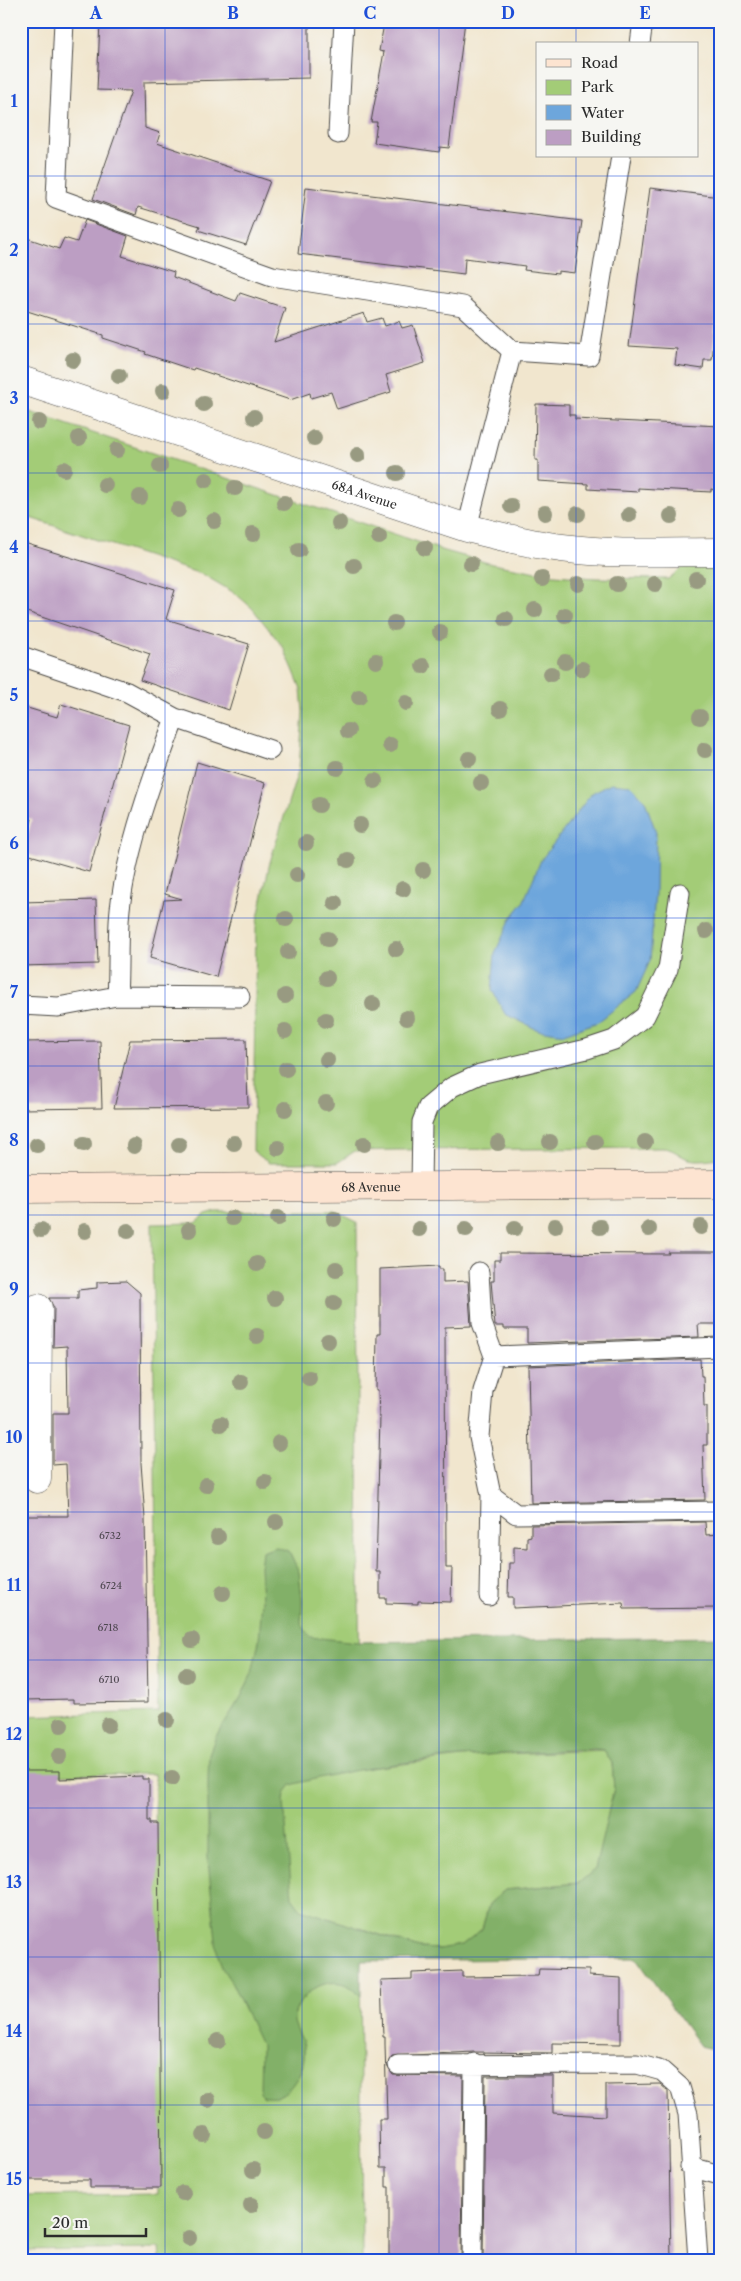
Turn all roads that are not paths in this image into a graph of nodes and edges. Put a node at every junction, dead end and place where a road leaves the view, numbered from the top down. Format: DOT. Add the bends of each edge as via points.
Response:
graph roads {
  1 [pos="64,21"];
  2 [pos="344,21"];
  3 [pos="643,21"];
  4 [pos="640,42"];
  5 [pos="338,134"];
  6 [pos="622,158"];
  7 [pos="512,351"];
  8 [pos="21,380"];
  9 [pos="467,528"];
  10 [pos="720,552"];
  11 [pos="21,656"];
  12 [pos="175,718"];
  13 [pos="270,750"];
  14 [pos="680,893"];
  15 [pos="117,996"];
  16 [pos="240,996"];
  17 [pos="21,1005"];
  18 [pos="720,1184"];
  19 [pos="421,1186"];
  20 [pos="21,1189"];
  21 [pos="479,1272"];
  22 [pos="38,1308"];
  23 [pos="720,1347"];
  24 [pos="494,1356"];
  25 [pos="29,1393"];
  26 [pos="37,1479"];
  27 [pos="492,1495"];
  28 [pos="720,1510"];
  29 [pos="489,1596"];
  30 [pos="474,2063"];
  31 [pos="398,2064"];
  32 [pos="690,2167"];
  33 [pos="720,2175"];
  34 [pos="472,2260"];
  35 [pos="698,2260"];
  1 -- 7 [label="lane" via="56,198 272,276 463,306"];
  2 -- 5 [label="lane"];
  3 -- 4 [label="lane"];
  6 -- 7 [label="lane" via="590,356"];
  7 -- 9 [label="lane"];
  8 -- 9 [label="street, 68A Avenue"];
  9 -- 10 [label="street, 68A Avenue" via="563,548"];
  11 -- 12 [label="lane" via="127,692"];
  12 -- 13 [label="lane"];
  12 -- 15 [label="lane" via="128,865 120,909"];
  14 -- 19 [label="lane" via="668,969 645,1016 614,1040 480,1074 452,1087 428,1107 422,1122"];
  15 -- 16 [label="lane"];
  15 -- 17 [label="lane" via="58,1007"];
  18 -- 19 [label="street, 68 Avenue"];
  19 -- 20 [label="street, 68 Avenue"];
  21 -- 24 [label="lane" via="482,1323"];
  22 -- 25 [label="street"];
  23 -- 24 [label="lane"];
  24 -- 27 [label="lane" via="483,1391 479,1437"];
  25 -- 26 [label="street"];
  27 -- 28 [label="lane" via="516,1514"];
  27 -- 29 [label="lane"];
  30 -- 31 [label="lane"];
  30 -- 32 [label="lane" via="637,2064 662,2071 680,2087 688,2114"];
  30 -- 34 [label="lane"];
  32 -- 33 [label="lane"];
  32 -- 35 [label="lane"];
}
